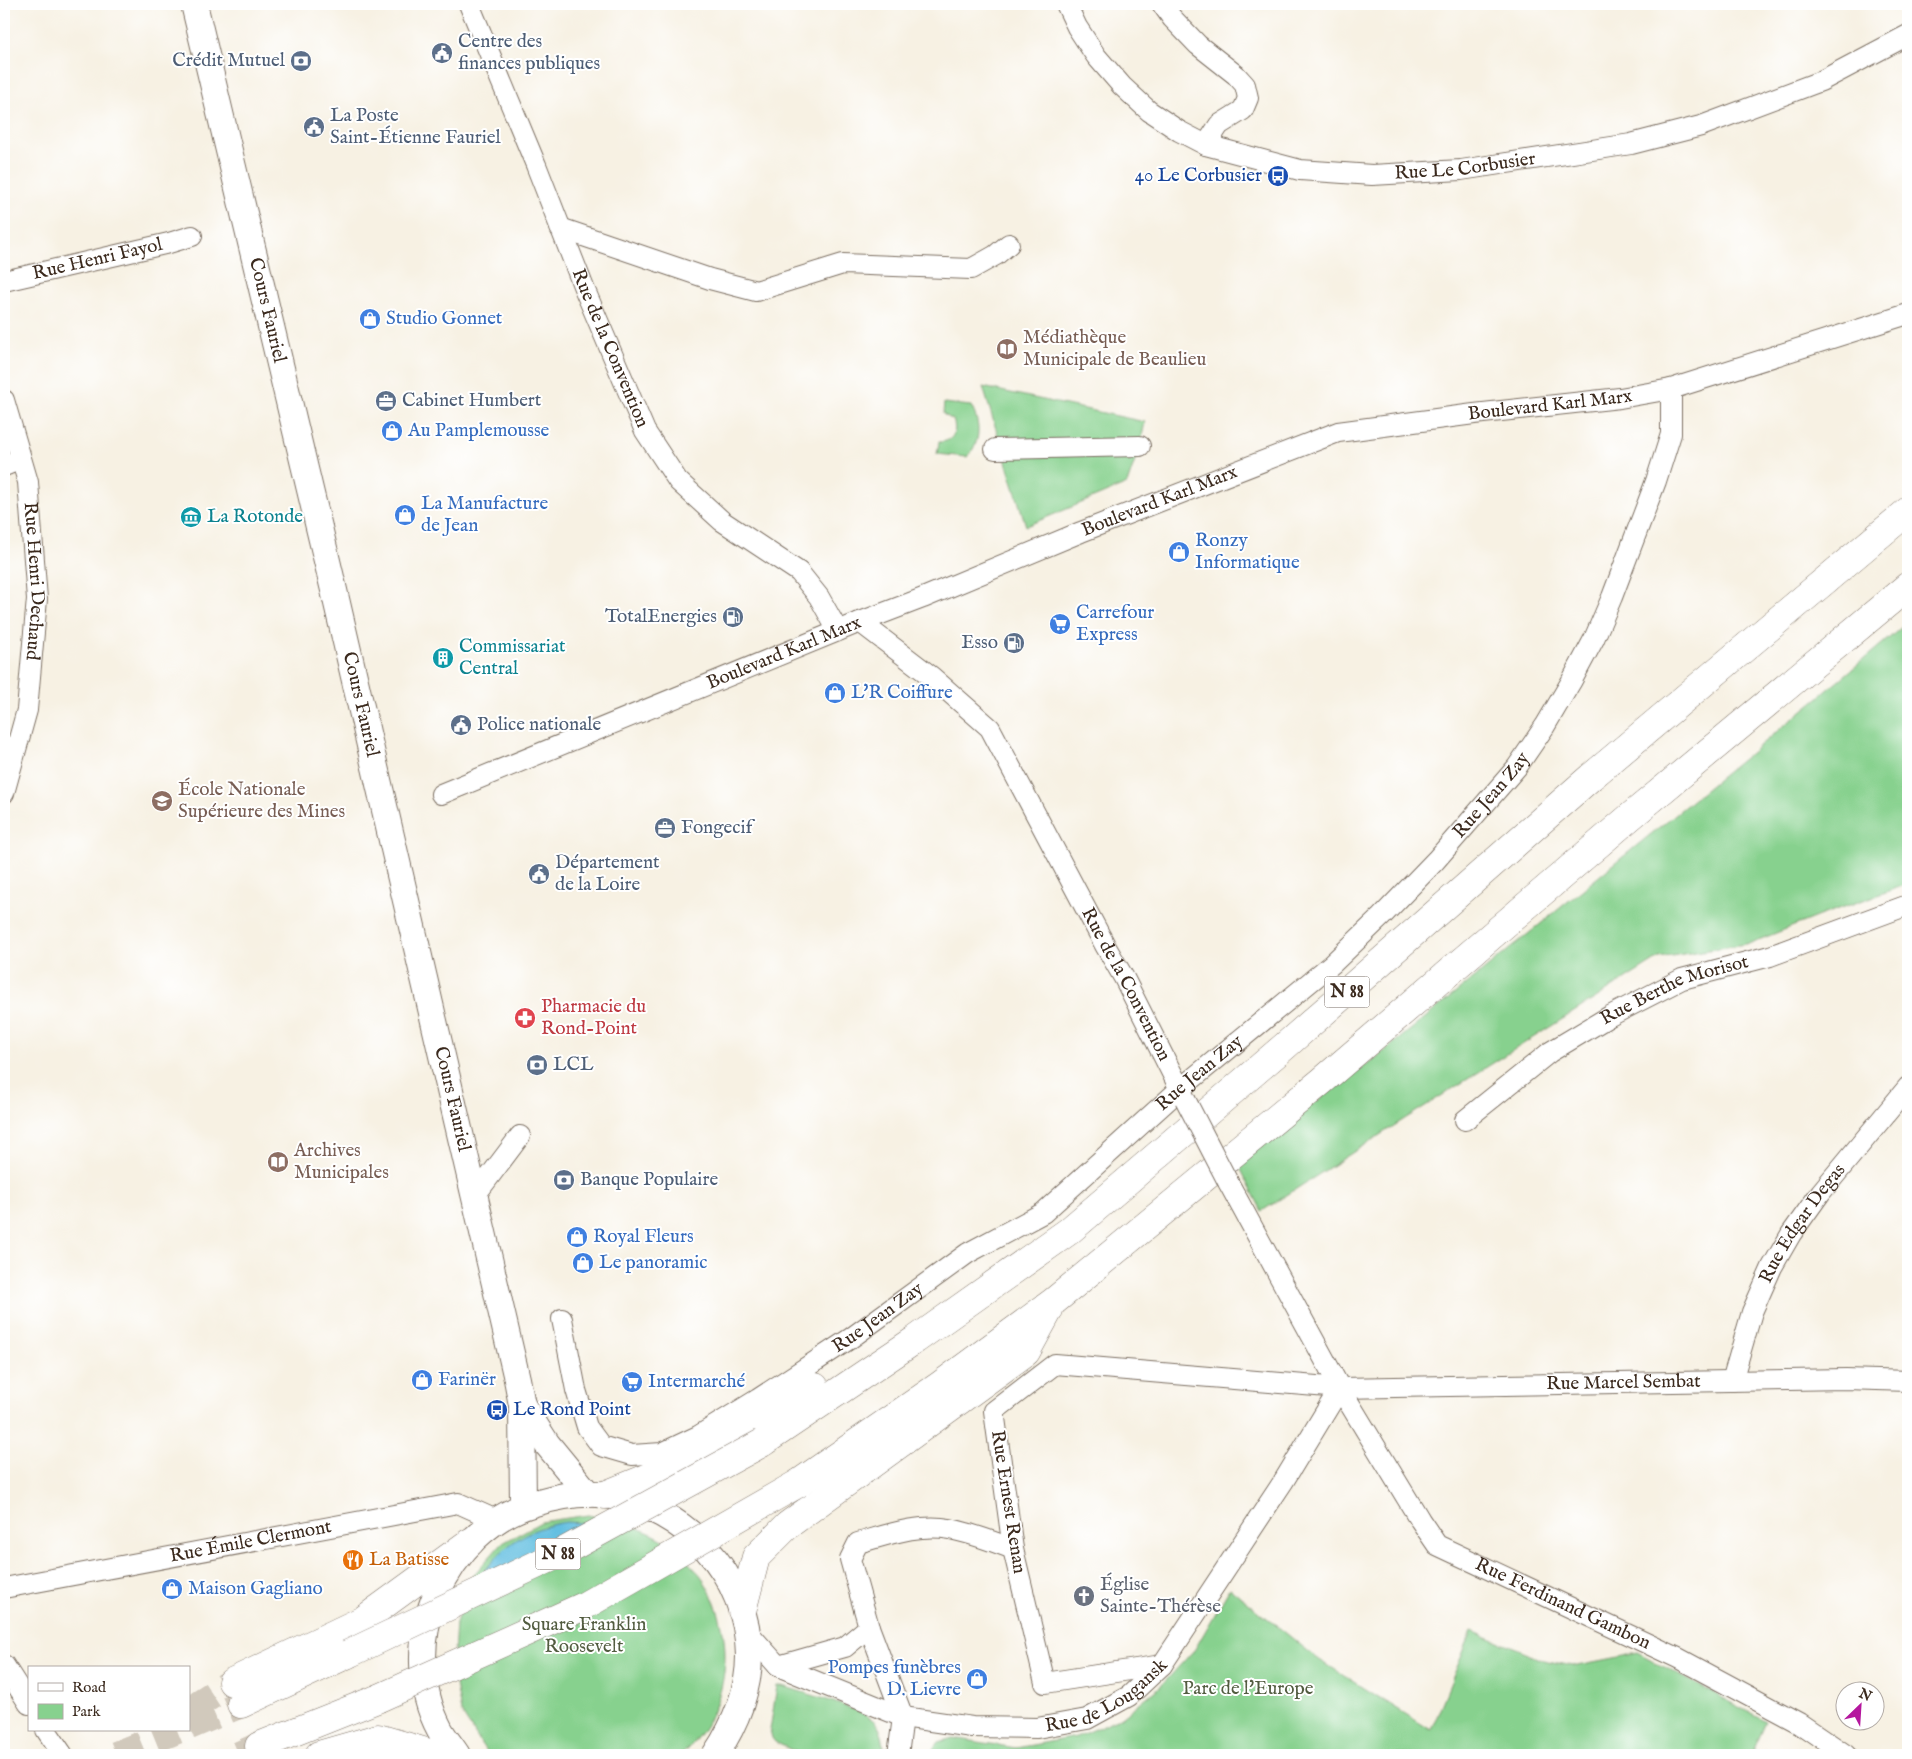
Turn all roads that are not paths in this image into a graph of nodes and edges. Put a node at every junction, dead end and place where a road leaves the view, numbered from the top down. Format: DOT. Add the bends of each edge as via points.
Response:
graph roads {
  1 [pos="194,4"];
  2 [pos="469,4"];
  3 [pos="1066,4"];
  4 [pos="1162,4"];
  5 [pos="1908,34"];
  6 [pos="1206,145"];
  7 [pos="560,228"];
  8 [pos="192,236"];
  9 [pos="1009,244"];
  10 [pos="4,280"];
  11 [pos="1908,314"];
  12 [pos="1671,389"];
  13 [pos="4,400"];
  14 [pos="1140,446"];
  15 [pos="995,449"];
  16 [pos="13,463"];
  17 [pos="1908,511"];
  18 [pos="1908,586"];
  19 [pos="860,622"];
  20 [pos="838,631"];
  21 [pos="4,793"];
  22 [pos="441,794"];
  23 [pos="1908,905"];
  24 [pos="1908,1088"];
  25 [pos="1182,1094"];
  26 [pos="1465,1120"];
  27 [pos="520,1136"];
  28 [pos="474,1197"];
  29 [pos="1069,1231"];
  30 [pos="1053,1302"];
  31 [pos="562,1319"];
  32 [pos="1732,1381"];
  33 [pos="1908,1381"];
  34 [pos="1340,1388"];
  35 [pos="522,1405"];
  36 [pos="597,1494"];
  37 [pos="523,1506"];
  38 [pos="496,1520"];
  39 [pos="470,1542"];
  40 [pos="1012,1549"];
  41 [pos="4,1588"];
  42 [pos="744,1620"];
  43 [pos="869,1627"];
  44 [pos="4,1665"];
  45 [pos="1162,1665"];
  46 [pos="778,1666"];
  47 [pos="28,1702"];
  48 [pos="903,1717"];
  49 [pos="47,1732"];
  50 [pos="259,1746"];
  51 [pos="63,1755"];
  52 [pos="319,1755"];
  53 [pos="436,1755"];
  54 [pos="457,1755"];
  55 [pos="716,1755"];
  56 [pos="898,1755"];
  57 [pos="1846,1755"];
  1 -- 28 [label="main road, Cours Fauriel"];
  2 -- 7 [label="street, Rue de la Convention"];
  3 -- 6 [label="street, Rue Le Corbusier" via="1096,56 1122,86 1149,111"];
  4 -- 6 [label="street" via="1198,45 1236,74 1245,85 1248,98 1242,110 1219,125"];
  5 -- 6 [label="street, Rue Le Corbusier" via="1821,81 1767,103 1701,126 1631,144 1461,170 1372,175 1300,170"];
  7 -- 9 [label="street" via="710,279 756,291 843,264 971,269"];
  7 -- 20 [label="street, Rue de la Convention" via="645,431 678,481 722,521 799,572 819,597"];
  8 -- 10 [label="street, Rue Henri Fayol"];
  11 -- 12 [label="street, Boulevard Karl Marx"];
  12 -- 19 [label="street, Boulevard Karl Marx" via="1338,432"];
  12 -- 25 [label="street, Rue Jean Zay" via="1671,434 1656,481 1594,639 1546,726 1517,767 1436,860 1374,924"];
  13 -- 16 [label="street, Rue Henri Dechaud"];
  14 -- 15 [label="street"];
  16 -- 21 [label="street, Rue Henri Dechaud" via="28,482 37,599 27,710"];
  17 -- 29 [label="highway, N 88" via="1591,777"];
  18 -- 30 [label="highway, N 88" via="1630,817 1322,1081"];
  19 -- 20 [label="street, Boulevard Karl Marx"];
  19 -- 25 [label="street, Rue de la Convention" via="990,728 1124,978"];
  20 -- 22 [label="street, Boulevard Karl Marx"];
  23 -- 26 [label="street, Rue Berthe Morisot" via="1770,956 1682,978 1550,1052"];
  24 -- 32 [label="street, Rue Edgar Degas" via="1821,1192 1791,1234 1752,1312"];
  25 -- 31 [label="street, Rue Jean Zay" via="1043,1213 968,1254 851,1338 758,1399 698,1436 662,1453 632,1455 601,1446 584,1418"];
  25 -- 34 [label="street, Rue de la Convention, bridge"];
  27 -- 28 [label="street"];
  28 -- 35 [label="main road, Cours Fauriel"];
  29 -- 36 [label="highway" via="974,1278 796,1399 659,1473"];
  29 -- 39 [label="highway, N 88, bridge" via="762,1443 557,1555 348,1654 236,1693 363,1620"];
  30 -- 42 [label="highway" via="1026,1352 788,1525 756,1557"];
  30 -- 50 [label="highway, N 88, bridge" via="799,1483 584,1606 377,1699"];
  32 -- 33 [label="street, Rue Marcel Sembat"];
  32 -- 34 [label="street, Rue Marcel Sembat"];
  34 -- 40 [label="street, Rue Ernest Renan" via="1056,1364 994,1411"];
  34 -- 45 [label="street, Rue de Lougansk" via="1283,1482"];
  34 -- 57 [label="street, Rue Ferdinand Gambon" via="1437,1545 1678,1658 1799,1722"];
  35 -- 36 [label="main road, Cours Fauriel" via="546,1444"];
  35 -- 37 [label="main road, Cours Fauriel"];
  36 -- 37 [label="main road" via="555,1497"];
  36 -- 42 [label="main road" via="636,1502 665,1515 691,1533 722,1568"];
  37 -- 38 [label="main road"];
  38 -- 39 [label="main road"];
  38 -- 41 [label="street, Rue Émile Clermont" via="458,1503"];
  39 -- 54 [label="main road" via="445,1574 435,1596 422,1651 426,1691 440,1729"];
  40 -- 43 [label="street" via="948,1528 919,1528 858,1543 850,1559"];
  40 -- 45 [label="street, Rue Ernest Renan" via="1045,1683"];
  42 -- 46 [label="street, Rue de Lougansk"];
  42 -- 55 [label="main road" via="749,1657 746,1684 740,1710"];
  43 -- 46 [label="street" via="845,1647"];
  43 -- 48 [label="street"];
  44 -- 47 [label="street"];
  45 -- 48 [label="street, Rue de Lougansk" via="1129,1696 1087,1719 1037,1728 972,1727"];
  46 -- 48 [label="street, Rue de Lougansk"];
  48 -- 56 [label="street"];
  49 -- 51 [label="street"];
  52 -- 53 [label="highway" via="378,1738"];
}
